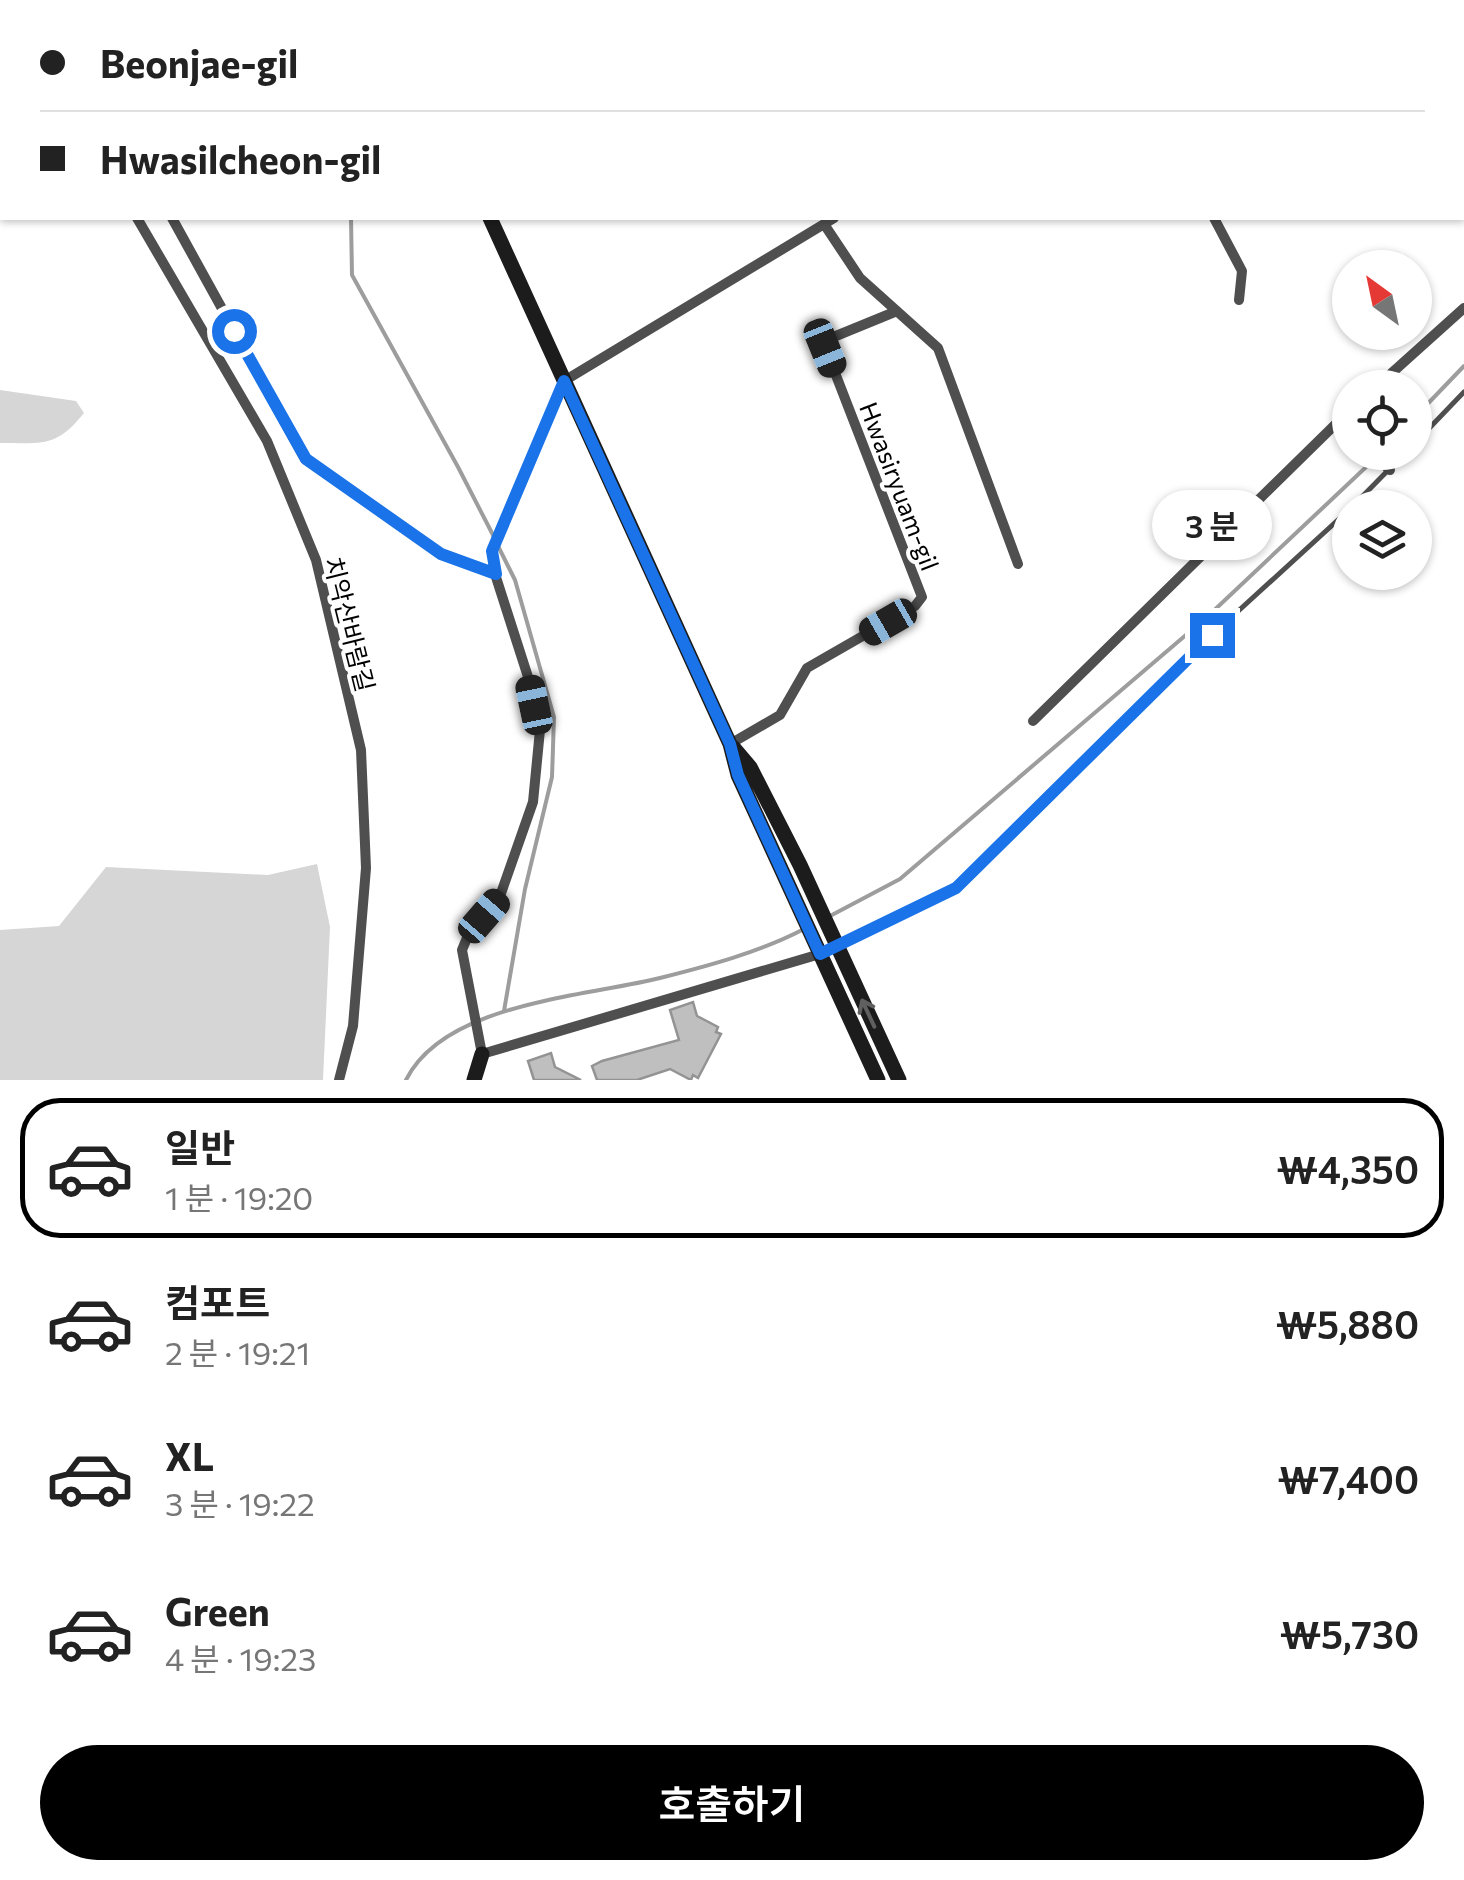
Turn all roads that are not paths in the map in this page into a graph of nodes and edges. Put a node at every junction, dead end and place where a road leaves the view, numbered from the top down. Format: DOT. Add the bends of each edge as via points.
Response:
graph roads {
  1 [pos="138,220"];
  2 [pos="173,220"];
  3 [pos="186,220"];
  4 [pos="491,220"];
  5 [pos="1215,220"];
  6 [pos="829,221"];
  7 [pos="180,235"];
  8 [pos="1239,300"];
  9 [pos="1464,308"];
  10 [pos="897,310"];
  11 [pos="1396,370"];
  12 [pos="564,381"];
  13 [pos="1464,392"];
  14 [pos="1432,426"];
  15 [pos="1332,436"];
  16 [pos="1390,470"];
  17 [pos="1369,490"];
  18 [pos="1332,525"];
  19 [pos="1018,564"];
  20 [pos="496,574"];
  21 [pos="1033,721"];
  22 [pos="730,744"];
  23 [pos="833,939"];
  24 [pos="817,947"];
  25 [pos="482,1050"];
  26 [pos="339,1080"];
  27 [pos="474,1080"];
  28 [pos="878,1080"];
  29 [pos="899,1080"];
  1 -- 26 [label="street, 치악산바람길" via="267,441 316,560 361,750 366,868 353,1026"];
  2 -- 7 [label="street"];
  3 -- 7 [label="street"];
  4 -- 12 [label="street"];
  5 -- 8 [label="street" via="1242,271"];
  6 -- 10 [label="street" via="860,278"];
  6 -- 12 [label="street"];
  7 -- 20 [label="street" via="306,459 441,554"];
  9 -- 11 [label="street"];
  10 -- 19 [label="street" via="938,348"];
  10 -- 22 [label="street, Hwasiryuam-gil" via="831,338 825,348 922,597 808,668 780,715"];
  12 -- 20 [label="street" via="492,551"];
  12 -- 22 [label="street"];
  13 -- 14 [label="lane"];
  15 -- 21 [label="street"];
  16 -- 17 [label="lane"];
  18 -- 23 [label="lane" via="956,888"];
  20 -- 25 [label="street" via="540,730 533,802 499,899 462,950"];
  22 -- 23 [label="street" via="750,767"];
  22 -- 24 [label="street"];
  23 -- 24 [label="street"];
  29 -- 23 [label="street, one-way"];
  24 -- 25 [label="street"];
  24 -- 28 [label="street"];
  25 -- 27 [label="street"];
}
